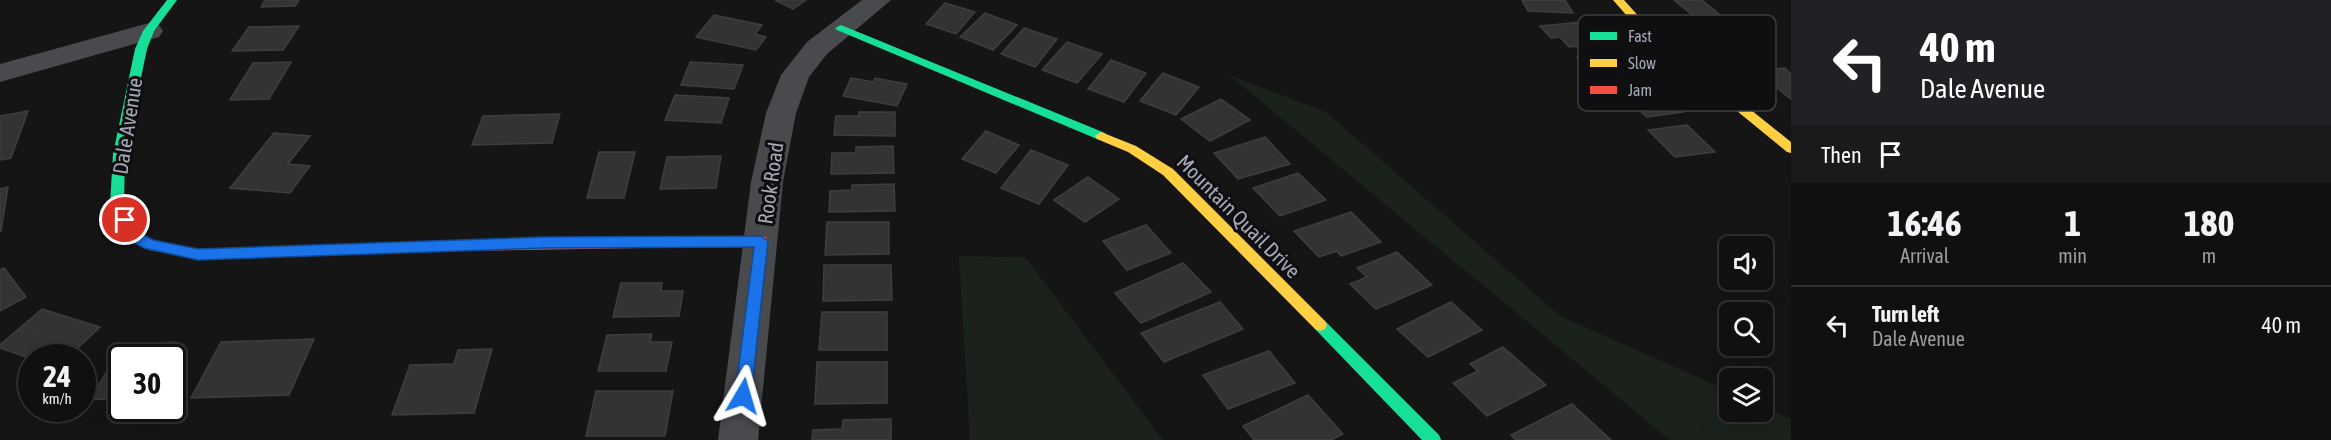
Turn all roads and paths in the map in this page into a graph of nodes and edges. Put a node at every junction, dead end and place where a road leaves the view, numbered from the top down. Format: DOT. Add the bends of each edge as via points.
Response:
graph roads {
  1 [pos="172,0"];
  2 [pos="878,0"];
  3 [pos="1618,0"];
  4 [pos="1632,15"];
  5 [pos="841,28"];
  6 [pos="149,31"];
  7 [pos="0,73"];
  8 [pos="1745,111"];
  9 [pos="1791,149"];
  10 [pos="761,241"];
  11 [pos="738,440"];
  12 [pos="1433,440"];
  1 -- 6 [label="street, Dale Avenue"];
  2 -- 5 [label="street, Rook Road"];
  3 -- 4 [label="street"];
  5 -- 10 [label="street, Rook Road" via="817,48 795,75 781,113 767,182"];
  5 -- 12 [label="street, Mountain Quail Drive" via="1132,149 1168,172"];
  6 -- 7 [label="street"];
  6 -- 10 [label="street, Dale Avenue" via="141,49 119,154 117,204 132,235 149,245 198,254 544,243"];
  8 -- 9 [label="street"];
  10 -- 11 [label="street, Rook Road"];
}
